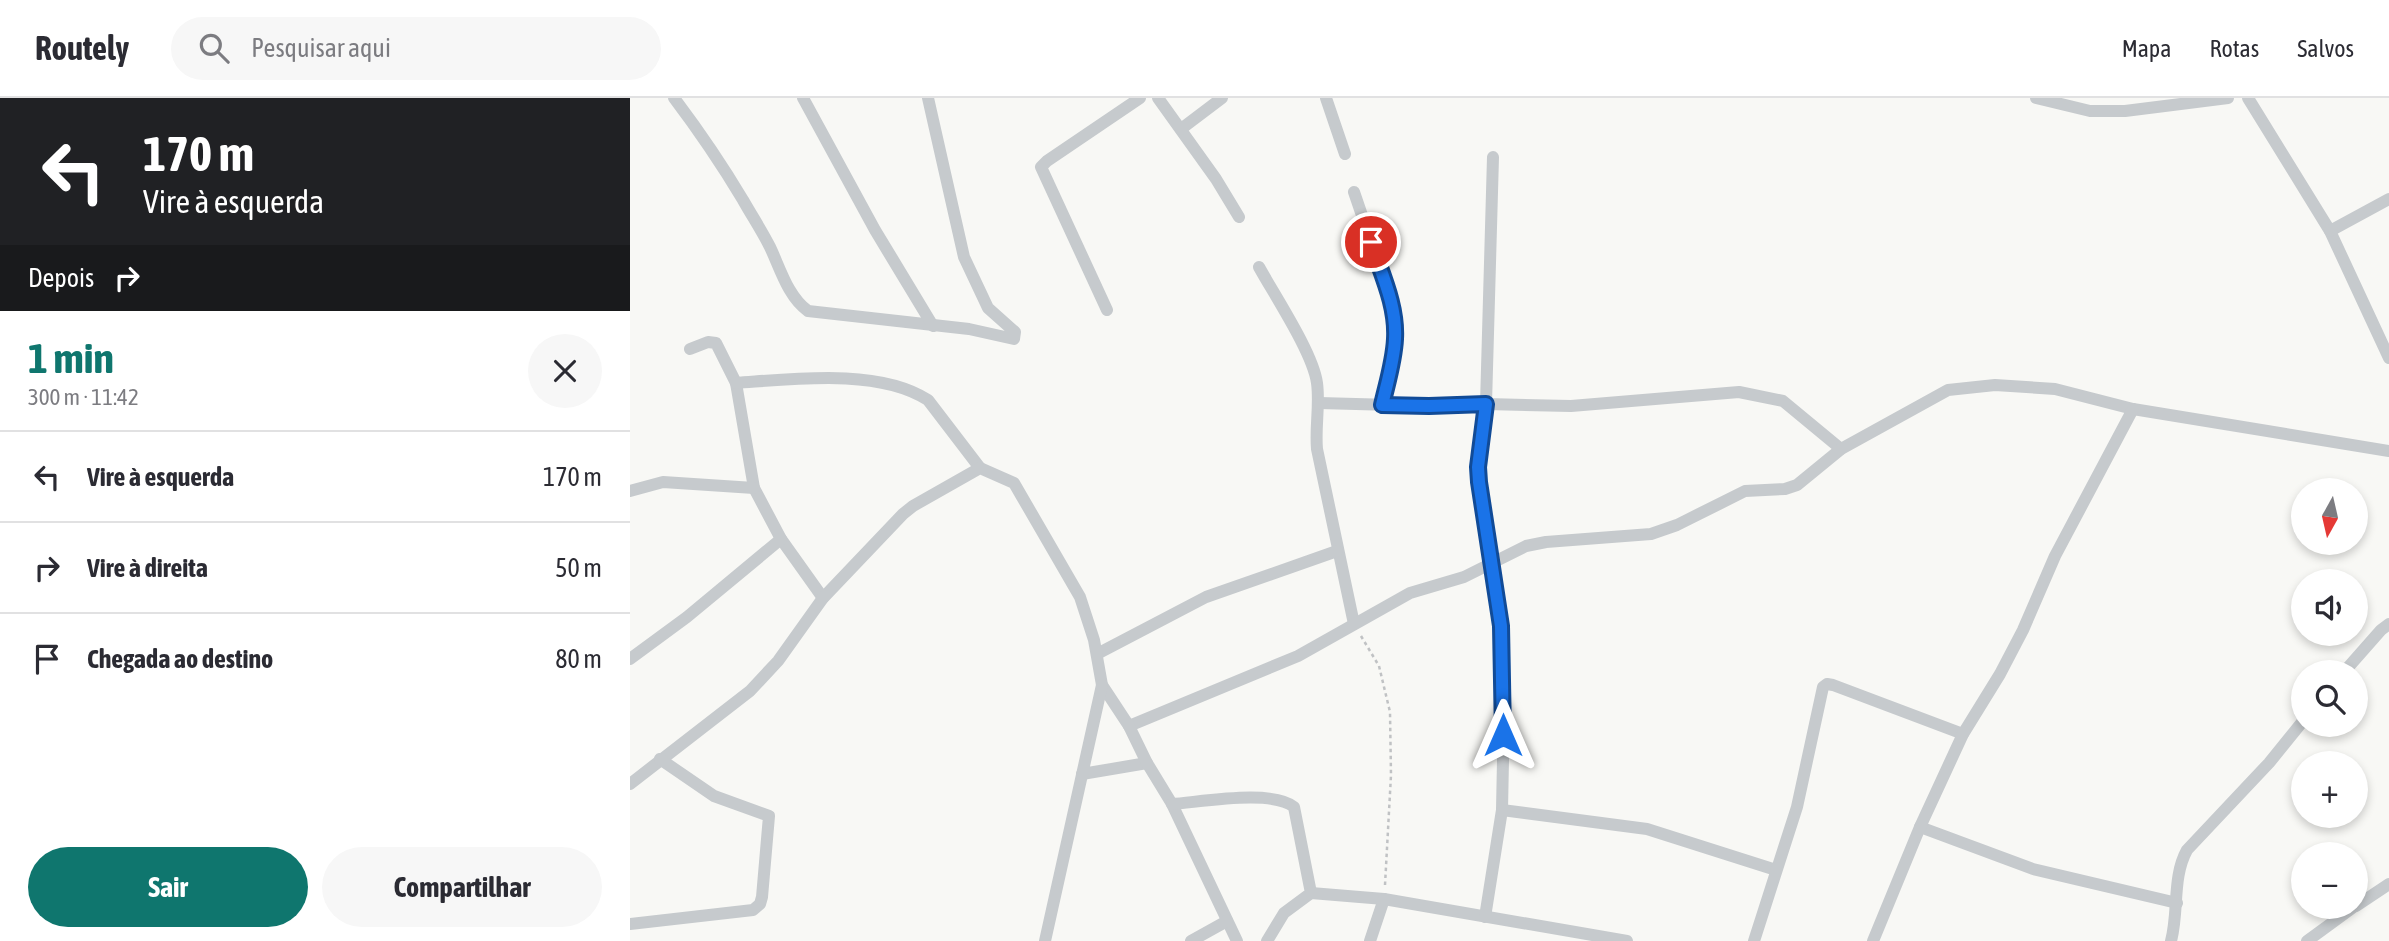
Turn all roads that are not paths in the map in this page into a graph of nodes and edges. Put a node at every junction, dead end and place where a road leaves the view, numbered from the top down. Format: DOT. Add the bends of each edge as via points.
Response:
graph roads {
  1 [pos="674,98"];
  2 [pos="803,98"];
  3 [pos="928,98"];
  4 [pos="1140,98"];
  5 [pos="1158,98"];
  6 [pos="1222,98"];
  7 [pos="1326,98"];
  8 [pos="2036,98"];
  9 [pos="2228,98"];
  10 [pos="2248,98"];
  11 [pos="1181,128"];
  12 [pos="1345,154"];
  13 [pos="1493,156"];
  14 [pos="1354,192"];
  15 [pos="2389,198"];
  16 [pos="1238,217"];
  17 [pos="2330,231"];
  18 [pos="1259,267"];
  19 [pos="1107,310"];
  20 [pos="933,326"];
  21 [pos="690,348"];
  22 [pos="2389,358"];
  23 [pos="736,383"];
  24 [pos="1319,403"];
  25 [pos="1486,404"];
  26 [pos="1382,405"];
  27 [pos="2133,409"];
  28 [pos="1841,449"];
  29 [pos="2389,450"];
  30 [pos="981,468"];
  31 [pos="754,488"];
  32 [pos="630,491"];
  33 [pos="781,539"];
  34 [pos="1337,551"];
  35 [pos="1491,562"];
  36 [pos="823,598"];
  37 [pos="1354,624"];
  38 [pos="2389,624"];
  39 [pos="1097,654"];
  40 [pos="630,659"];
  41 [pos="2355,660"];
  42 [pos="1102,685"];
  43 [pos="1129,726"];
  44 [pos="1963,734"];
  45 [pos="2291,735"];
  46 [pos="660,759"];
  47 [pos="1147,763"];
  48 [pos="1082,774"];
  49 [pos="630,784"];
  50 [pos="1172,804"];
  51 [pos="1502,810"];
  52 [pos="1920,827"];
  53 [pos="1776,870"];
  54 [pos="2389,884"];
  55 [pos="1311,893"];
  56 [pos="2368,898"];
  57 [pos="1384,899"];
  58 [pos="2177,903"];
  59 [pos="1485,916"];
  60 [pos="2337,919"];
  61 [pos="1227,921"];
  62 [pos="630,924"];
  63 [pos="1590,938"];
  64 [pos="1045,941"];
  65 [pos="1191,941"];
  66 [pos="1237,941"];
  67 [pos="1267,941"];
  68 [pos="1370,941"];
  69 [pos="1627,941"];
  70 [pos="1754,941"];
  71 [pos="1873,941"];
  72 [pos="2171,941"];
  73 [pos="2307,941"];
  1 -- 20 [label="street" via="744,201 801,306 808,311"];
  2 -- 20 [label="street" via="874,230"];
  3 -- 20 [label="street" via="964,257 984,303 1015,336 1010,339"];
  4 -- 19 [label="street" via="1041,167"];
  5 -- 11 [label="street"];
  6 -- 11 [label="street"];
  7 -- 12 [label="street"];
  8 -- 9 [label="street" via="2090,111 2125,111"];
  10 -- 17 [label="street"];
  11 -- 16 [label="street"];
  13 -- 25 [label="street"];
  14 -- 26 [label="street" via="1394,318 1392,360"];
  15 -- 17 [label="street"];
  17 -- 22 [label="street"];
  18 -- 24 [label="street" via="1311,360"];
  21 -- 23 [label="street" via="716,343"];
  23 -- 30 [label="street" via="820,377 881,382 909,390 928,400"];
  23 -- 31 [label="street"];
  24 -- 26 [label="street"];
  24 -- 34 [label="street" via="1317,449"];
  25 -- 26 [label="street"];
  25 -- 28 [label="street" via="1581,406 1739,392 1794,407"];
  25 -- 35 [label="street" via="1478,467"];
  27 -- 28 [label="street" via="2055,389 1966,387 1948,390"];
  27 -- 29 [label="street"];
  27 -- 44 [label="street" via="2055,556 2000,674"];
  28 -- 35 [label="street" via="1797,485 1745,491 1651,534 1546,542"];
  30 -- 36 [label="street" via="902,514"];
  30 -- 39 [label="street" via="1014,483 1023,495 1080,597"];
  31 -- 32 [label="street" via="663,482"];
  31 -- 33 [label="street"];
  33 -- 36 [label="street"];
  33 -- 40 [label="street"];
  34 -- 37 [label="street"];
  34 -- 39 [label="street" via="1206,597"];
  35 -- 37 [label="street" via="1464,577 1410,593"];
  35 -- 51 [label="street" via="1501,626"];
  36 -- 46 [label="street" via="766,676"];
  37 -- 43 [label="street" via="1298,656"];
  38 -- 41 [label="street"];
  39 -- 42 [label="street"];
  42 -- 43 [label="street"];
  42 -- 48 [label="street"];
  43 -- 47 [label="street"];
  44 -- 52 [label="street"];
  44 -- 53 [label="street" via="1827,684 1797,807"];
  45 -- 58 [label="street" via="2187,850 2181,860"];
  46 -- 49 [label="street"];
  46 -- 62 [label="street" via="714,796 769,816 762,897 753,910"];
  47 -- 48 [label="street"];
  47 -- 50 [label="street"];
  48 -- 64 [label="street"];
  50 -- 55 [label="street" via="1258,798 1287,802 1298,817"];
  50 -- 61 [label="street"];
  51 -- 53 [label="street" via="1647,829"];
  51 -- 59 [label="street"];
  52 -- 58 [label="street" via="2033,869"];
  52 -- 71 [label="street"];
  53 -- 70 [label="street"];
  54 -- 56 [label="street"];
  55 -- 57 [label="street"];
  55 -- 67 [label="street" via="1284,913"];
  57 -- 59 [label="street"];
  57 -- 68 [label="street"];
  58 -- 72 [label="street"];
  59 -- 63 [label="street"];
  60 -- 73 [label="street"];
  61 -- 65 [label="street"];
  61 -- 66 [label="street"];
  63 -- 69 [label="street"];
}
